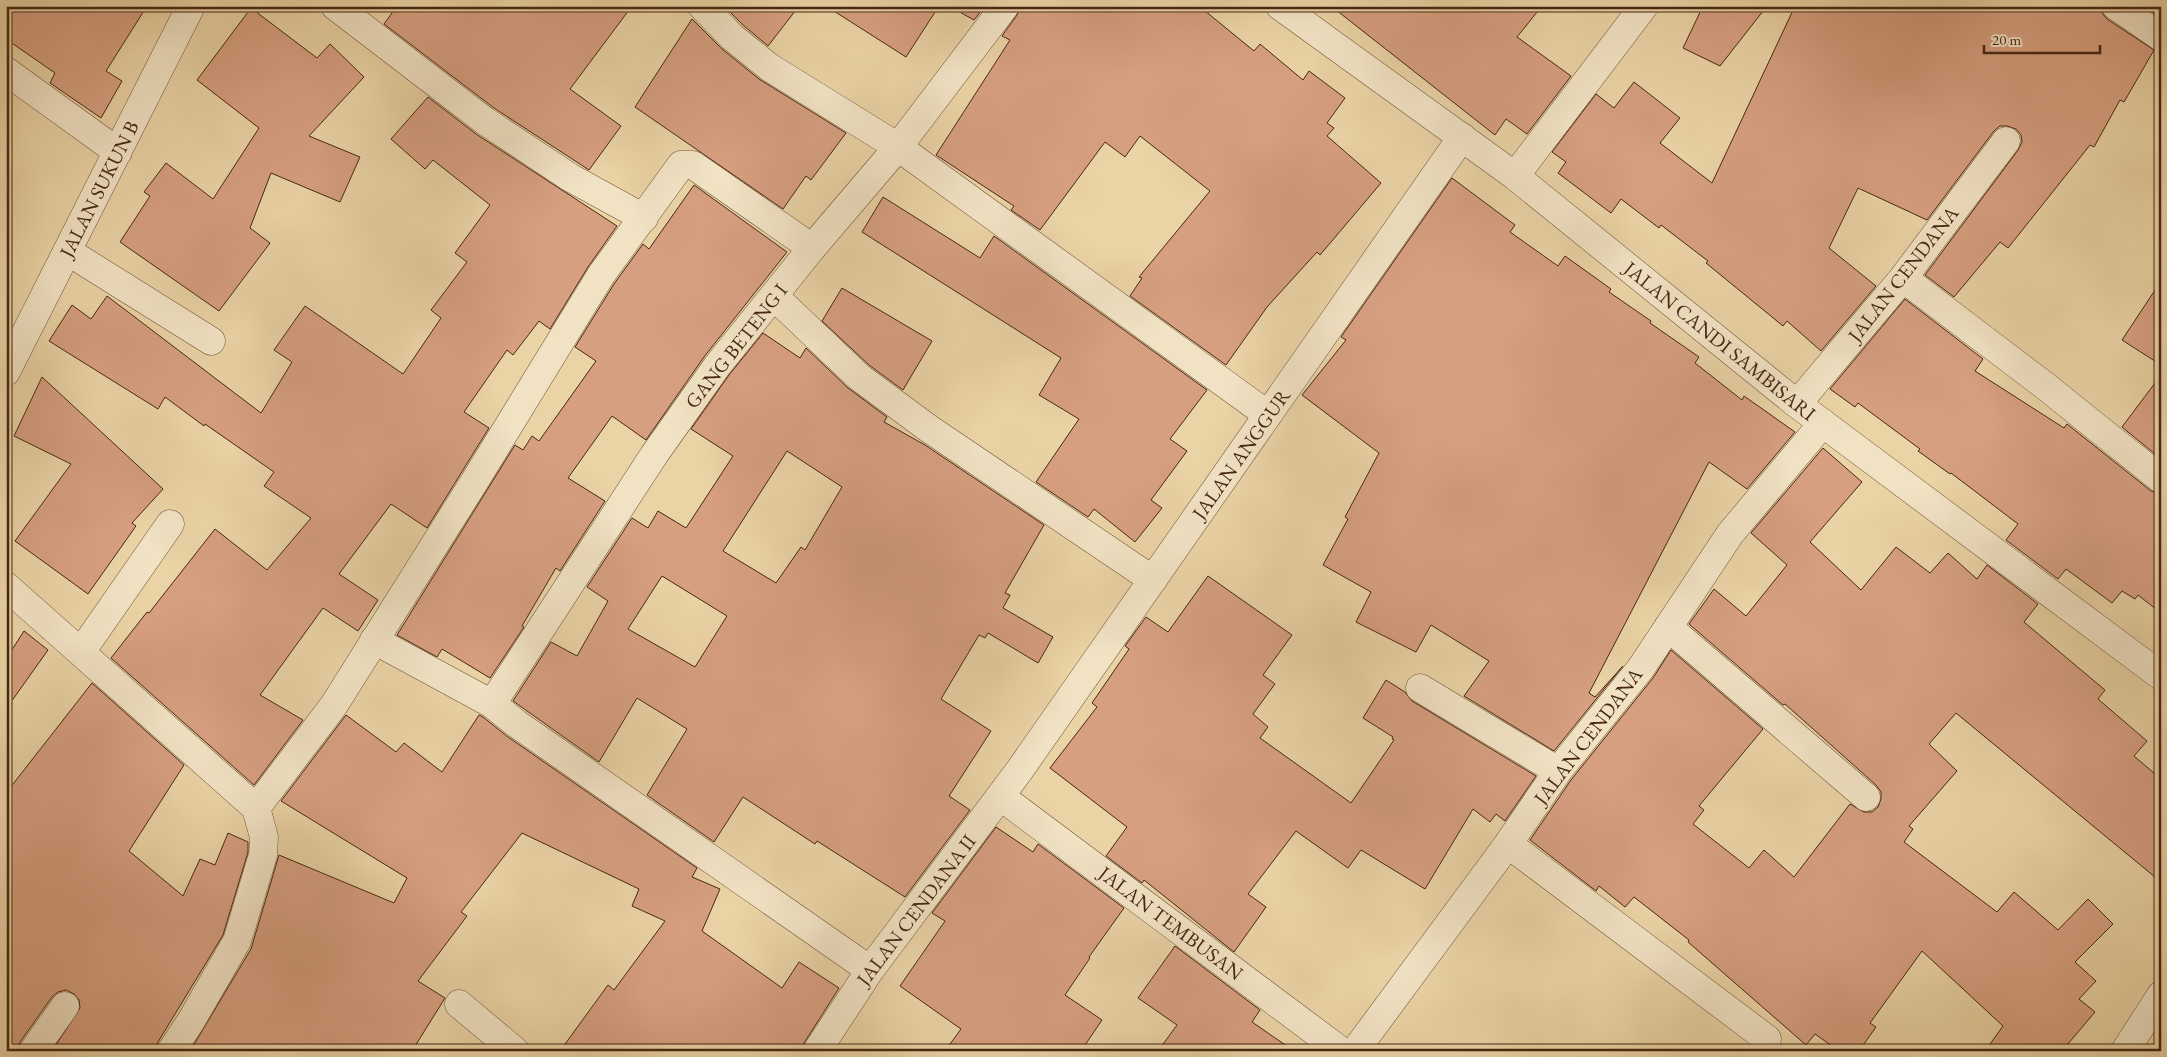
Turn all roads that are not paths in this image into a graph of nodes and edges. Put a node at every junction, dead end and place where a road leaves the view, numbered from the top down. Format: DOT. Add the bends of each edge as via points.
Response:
graph roads {
  1 [pos="191,6"];
  2 [pos="335,6"];
  3 [pos="702,6"];
  4 [pos="1005,6"];
  5 [pos="1280,6"];
  6 [pos="1644,6"];
  7 [pos="2116,6"];
  8 [pos="2161,37"];
  9 [pos="6,71"];
  10 [pos="1462,137"];
  11 [pos="2006,141"];
  12 [pos="898,147"];
  13 [pos="118,152"];
  14 [pos="1514,176"];
  15 [pos="644,218"];
  16 [pos="812,248"];
  17 [pos="67,251"];
  18 [pos="1903,278"];
  19 [pos="775,297"];
  20 [pos="211,341"];
  21 [pos="6,372"];
  22 [pos="1797,404"];
  23 [pos="1268,415"];
  24 [pos="1823,423"];
  25 [pos="2161,479"];
  26 [pos="170,524"];
  27 [pos="1153,580"];
  28 [pos="6,586"];
  29 [pos="1668,627"];
  30 [pos="374,640"];
  31 [pos="81,652"];
  32 [pos="2161,676"];
  33 [pos="1420,688"];
  34 [pos="492,704"];
  35 [pos="1020,771"];
  36 [pos="1558,771"];
  37 [pos="1000,796"];
  38 [pos="1866,797"];
  39 [pos="256,808"];
  40 [pos="1508,844"];
  41 [pos="870,970"];
  42 [pos="2161,995"];
  43 [pos="459,1004"];
  44 [pos="65,1006"];
  45 [pos="1767,1040"];
  46 [pos="33,1051"];
  47 [pos="170,1051"];
  48 [pos="516,1051"];
  49 [pos="817,1051"];
  50 [pos="1341,1051"];
  51 [pos="1356,1051"];
  52 [pos="2125,1051"];
  1 -- 13 [label="street, JALAN SUKUN B"];
  2 -- 15 [label="street" via="485,121 571,178"];
  3 -- 12 [label="street" via="770,67"];
  4 -- 12 [label="street, GANG BETENG I"];
  5 -- 10 [label="street, JALAN CANDI SAMBISARI"];
  6 -- 14 [label="street"];
  7 -- 8 [label="street"];
  9 -- 13 [label="street"];
  10 -- 14 [label="street, JALAN CANDI SAMBISARI"];
  10 -- 23 [label="street, JALAN ANGGUR"];
  11 -- 18 [label="street, JALAN CENDANA"];
  12 -- 16 [label="street, GANG BETENG I"];
  12 -- 23 [label="street"];
  13 -- 17 [label="street, JALAN SUKUN B"];
  14 -- 22 [label="street, JALAN CANDI SAMBISARI"];
  15 -- 16 [label="street" via="676,170 688,163"];
  15 -- 30 [label="street" via="601,275"];
  16 -- 19 [label="street, GANG BETENG I"];
  17 -- 20 [label="street"];
  17 -- 21 [label="street, JALAN SUKUN B"];
  18 -- 22 [label="street, JALAN CENDANA"];
  18 -- 25 [label="street"];
  19 -- 27 [label="street" via="859,377 928,428"];
  19 -- 34 [label="street, GANG BETENG I" via="717,366 654,454"];
  22 -- 24 [label="street, JALAN CANDI SAMBISARI"];
  23 -- 27 [label="street, JALAN ANGGUR"];
  24 -- 29 [label="street, JALAN CENDANA" via="1730,534"];
  24 -- 32 [label="street, JALAN CANDI SAMBISARI"];
  26 -- 31 [label="street"];
  27 -- 35 [label="street, JALAN ANGGUR"];
  28 -- 31 [label="street"];
  29 -- 36 [label="street, JALAN CENDANA" via="1640,668"];
  29 -- 38 [label="street"];
  30 -- 34 [label="street"];
  30 -- 39 [label="street" via="334,705"];
  31 -- 39 [label="street"];
  33 -- 36 [label="street"];
  34 -- 41 [label="street"];
  35 -- 37 [label="street, JALAN CENDANA II"];
  36 -- 40 [label="street, JALAN CENDANA"];
  37 -- 41 [label="street, JALAN CENDANA II"];
  37 -- 50 [label="street, JALAN TEMBUSAN"];
  39 -- 47 [label="street" via="264,837 263,855 236,941 192,1021"];
  40 -- 45 [label="street"];
  40 -- 51 [label="street, JALAN CENDANA"];
  41 -- 49 [label="street, JALAN CENDANA II"];
  42 -- 52 [label="street"];
  43 -- 48 [label="street"];
  44 -- 46 [label="street"];
}
